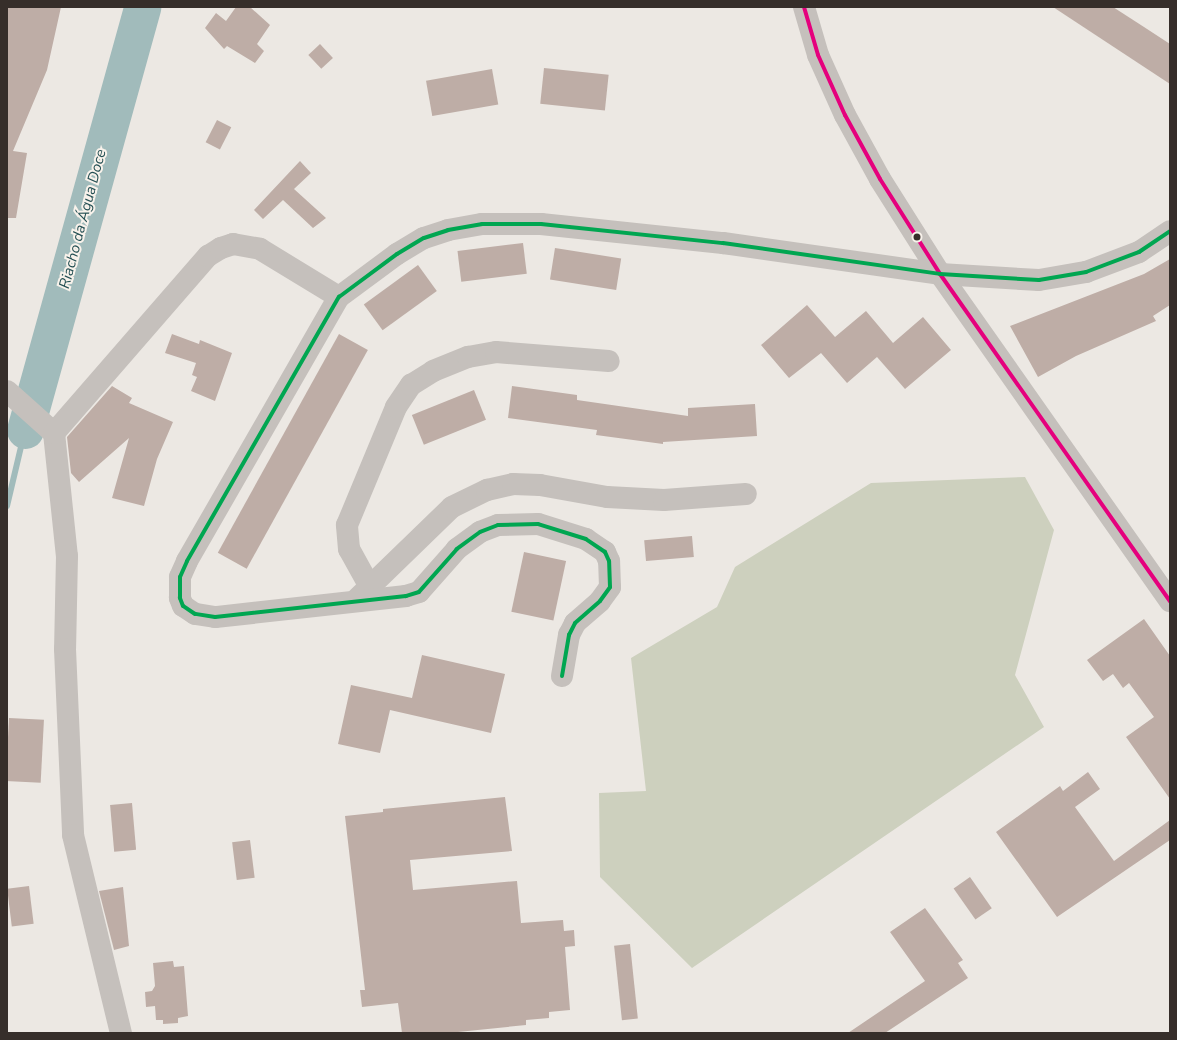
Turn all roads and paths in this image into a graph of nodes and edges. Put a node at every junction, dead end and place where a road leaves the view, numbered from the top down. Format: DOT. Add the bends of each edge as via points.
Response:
graph roads {
  1 [pos="804,7"];
  2 [pos="1170,231"];
  3 [pos="940,274"];
  4 [pos="339,297"];
  5 [pos="609,361"];
  6 [pos="7,391"];
  7 [pos="54,434"];
  8 [pos="746,494"];
  9 [pos="364,593"];
  10 [pos="1170,601"];
  11 [pos="562,676"];
  12 [pos="121,1033"];
  1 -- 3 [label="street" via="818,55 845,115 880,179"];
  2 -- 3 [label="street" via="1139,252 1086,272 1039,280"];
  3 -- 4 [label="street" via="723,243 541,224 482,224 424,238"];
  3 -- 10 [label="street"];
  4 -- 7 [label="street" via="260,249 233,244 221,248 208,256"];
  4 -- 9 [label="street" via="187,561 178,589 184,606 195,614 215,617"];
  5 -- 9 [label="street" via="496,352 433,370 411,385 396,407 347,525 349,549"];
  6 -- 7 [label="street"];
  7 -- 12 [label="street" via="67,556 65,649 73,835"];
  8 -- 9 [label="street" via="664,500 607,497 540,485 513,484 487,490 452,507"];
  9 -- 11 [label="street" via="406,596 419,592 468,540 498,525 538,524 586,539 605,552 611,572 610,587 600,601 575,623 569,635"];
}
